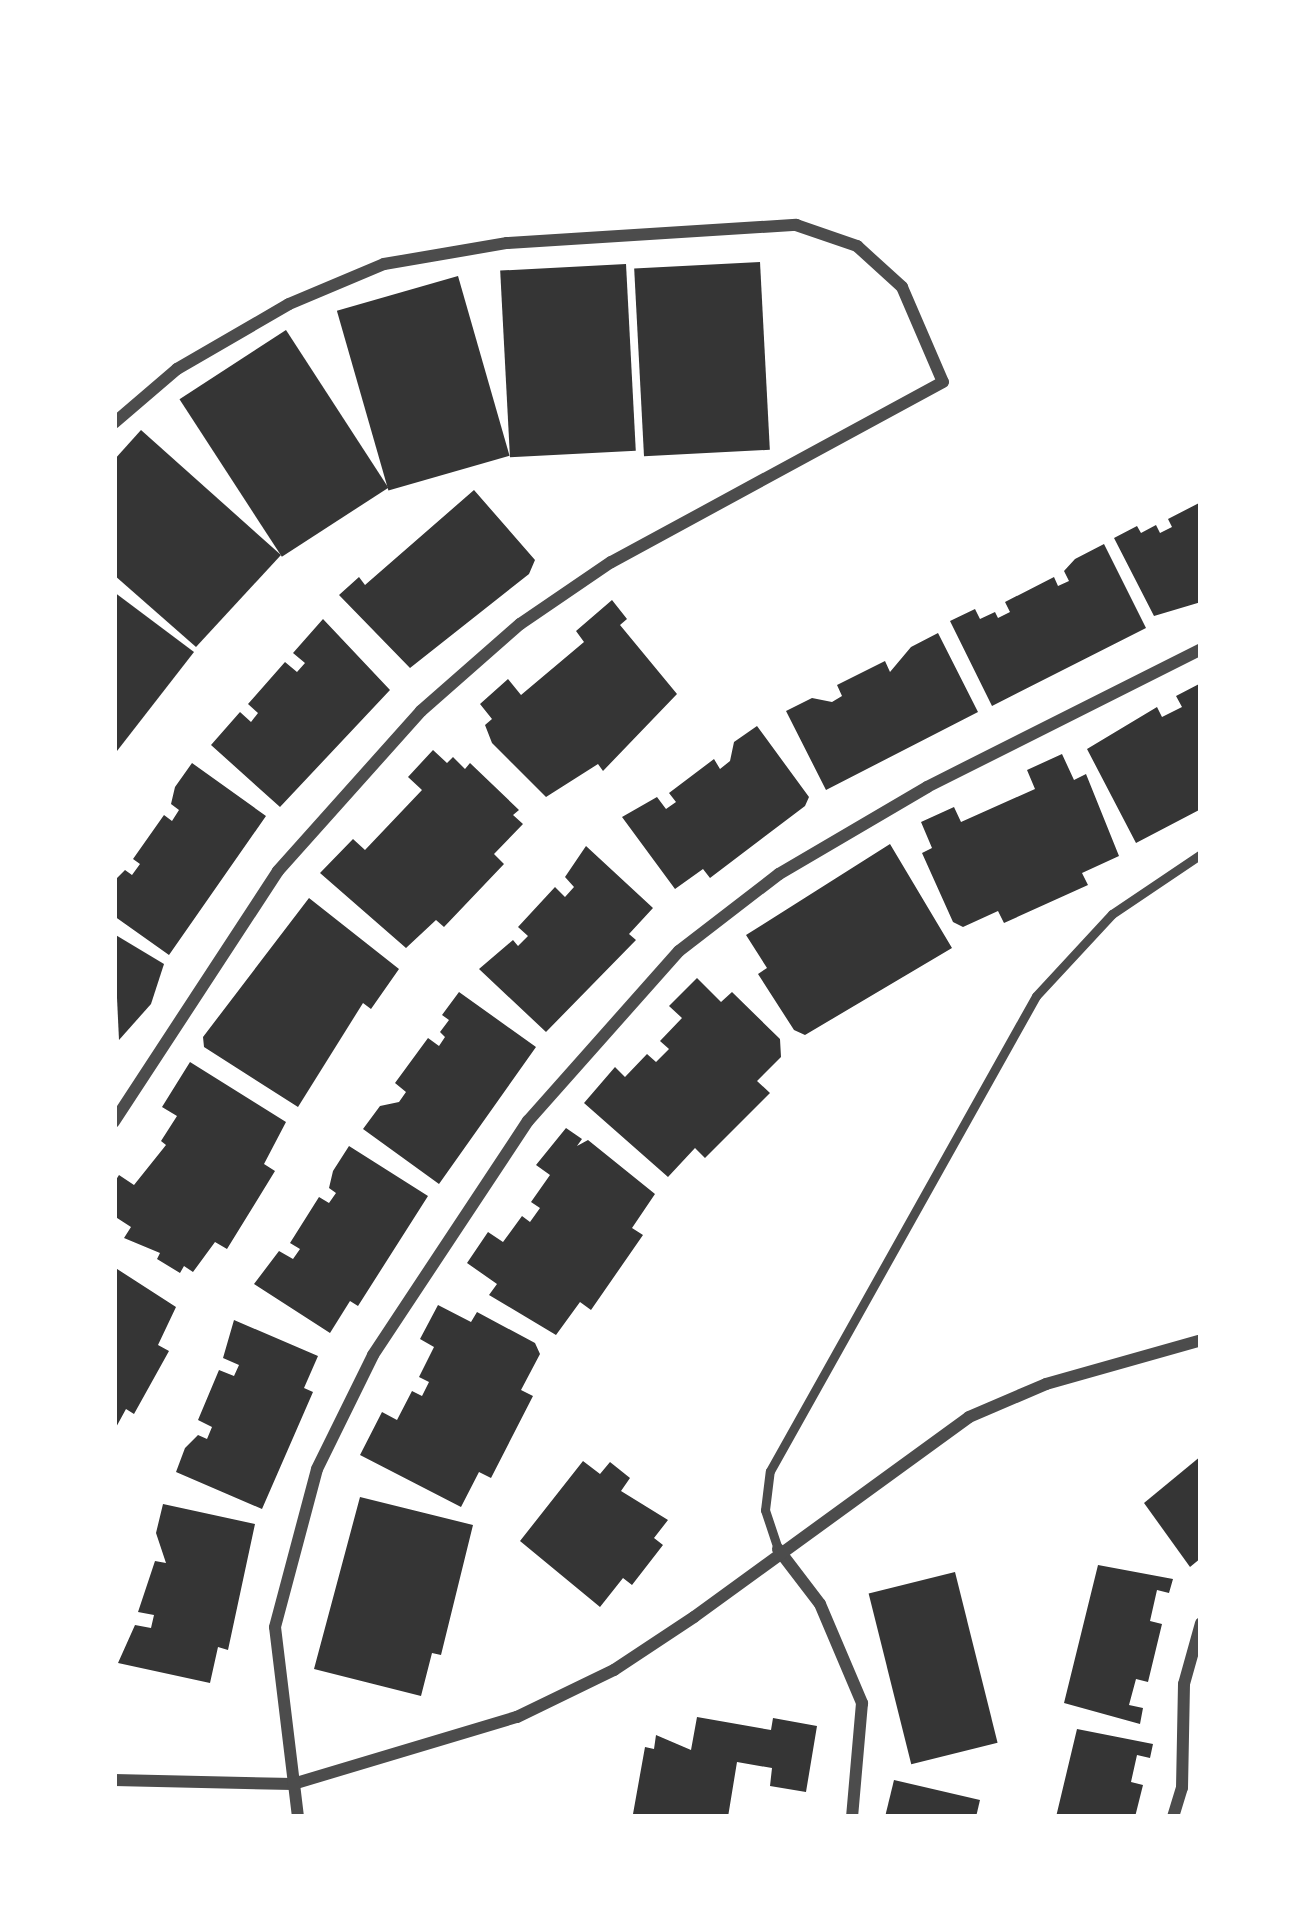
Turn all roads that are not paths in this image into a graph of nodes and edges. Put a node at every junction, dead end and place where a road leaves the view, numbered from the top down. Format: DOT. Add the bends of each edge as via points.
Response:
graph roads {
  1 [pos="114,423"];
  2 [pos="1201,649"];
  3 [pos="1201,854"];
  4 [pos="114,1122"];
  5 [pos="1201,1340"];
  6 [pos="778,1549"];
  7 [pos="1201,1623"];
  8 [pos="114,1780"];
  9 [pos="293,1784"];
  10 [pos="298,1817"];
  11 [pos="852,1817"];
  12 [pos="1173,1817"];
  1 -- 4 [label="street" via="177,369 289,304 384,263 507,243 796,225 857,245 902,287 943,382 611,562 520,624 421,711 278,871"];
  2 -- 9 [label="street" via="927,787 779,874 679,951 528,1121 373,1355 317,1468 275,1627"];
  3 -- 6 [label="lane" via="1112,914 1036,995 770,1471 765,1510"];
  5 -- 6 [label="street" via="1046,1384 969,1417"];
  6 -- 9 [label="street" via="614,1670 537,1708 412,1754"];
  6 -- 11 [label="street" via="820,1604 862,1703"];
  7 -- 12 [label="street" via="1184,1684 1182,1788"];
  8 -- 9 [label="street"];
  9 -- 10 [label="street"];
}
